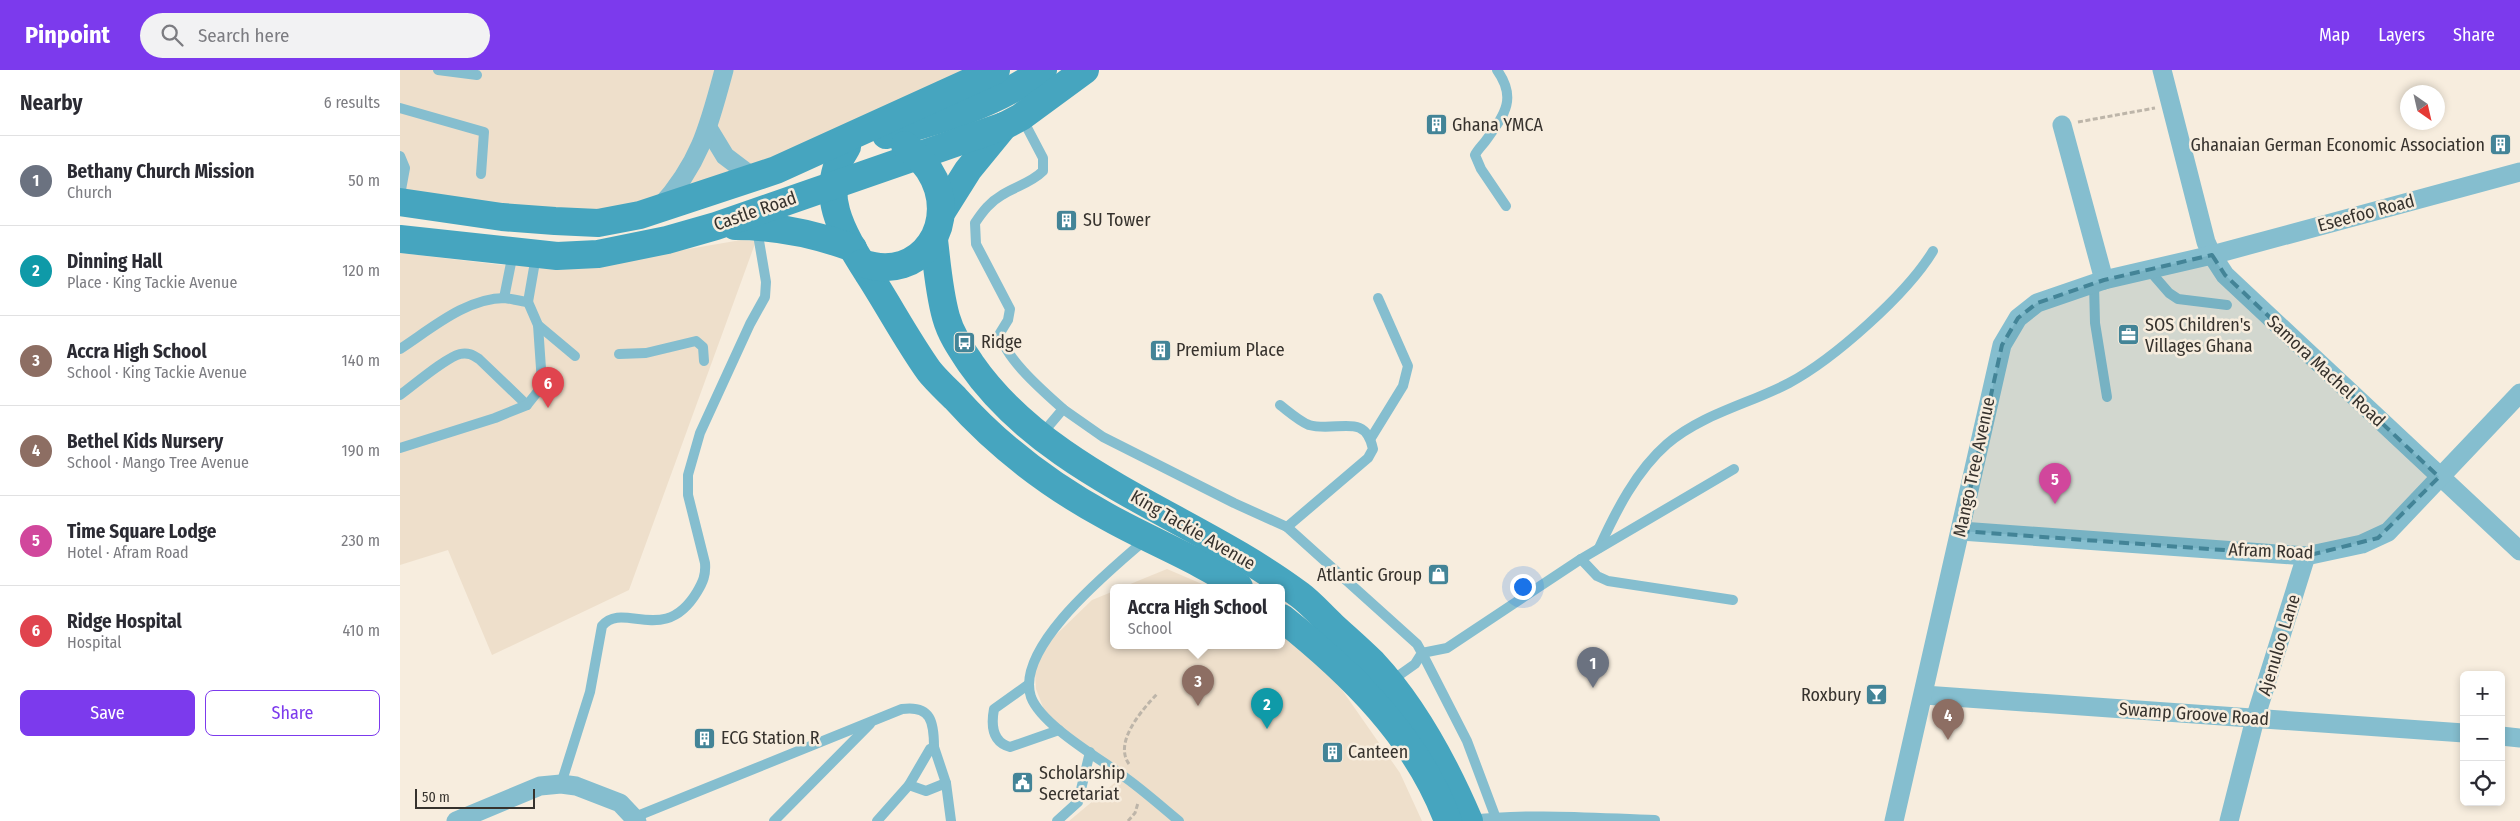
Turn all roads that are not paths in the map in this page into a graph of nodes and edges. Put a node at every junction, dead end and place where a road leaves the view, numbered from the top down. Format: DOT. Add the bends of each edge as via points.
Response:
graph roads {
  1 [pos="438,70"];
  2 [pos="724,70"];
  3 [pos="996,70"];
  4 [pos="1043,70"];
  5 [pos="1085,70"];
  6 [pos="1497,70"];
  7 [pos="2162,70"];
  8 [pos="477,75"];
  9 [pos="400,108"];
  10 [pos="1013,122"];
  11 [pos="2062,125"];
  12 [pos="708,128"];
  13 [pos="885,135"];
  14 [pos="847,147"];
  15 [pos="400,156"];
  16 [pos="917,156"];
  17 [pos="2520,172"];
  18 [pos="482,174"];
  19 [pos="765,174"];
  20 [pos="832,184"];
  21 [pos="400,195"];
  22 [pos="400,202"];
  23 [pos="1506,206"];
  24 [pos="658,210"];
  25 [pos="941,213"];
  26 [pos="716,226"];
  27 [pos="757,226"];
  28 [pos="400,239"];
  29 [pos="934,240"];
  30 [pos="1932,251"];
  31 [pos="524,254"];
  32 [pos="2212,255"];
  33 [pos="857,256"];
  34 [pos="2149,270"];
  35 [pos="2099,282"];
  36 [pos="504,298"];
  37 [pos="1378,298"];
  38 [pos="528,302"];
  39 [pos="2227,305"];
  40 [pos="538,325"];
  41 [pos="400,349"];
  42 [pos="619,354"];
  43 [pos="575,356"];
  44 [pos="704,361"];
  45 [pos="2520,393"];
  46 [pos="400,395"];
  47 [pos="2106,397"];
  48 [pos="527,405"];
  49 [pos="1280,405"];
  50 [pos="1063,409"];
  51 [pos="1040,436"];
  52 [pos="1371,438"];
  53 [pos="400,448"];
  54 [pos="1734,469"];
  55 [pos="2439,477"];
  56 [pos="1287,527"];
  57 [pos="1960,530"];
  58 [pos="1148,538"];
  59 [pos="1599,548"];
  60 [pos="2520,551"];
  61 [pos="2306,556"];
  62 [pos="1581,559"];
  63 [pos="1235,584"];
  64 [pos="1283,584"];
  65 [pos="1285,585"];
  66 [pos="1733,600"];
  67 [pos="1285,620"];
  68 [pos="1422,653"];
  69 [pos="1388,683"];
  70 [pos="1029,684"];
  71 [pos="1924,695"];
  72 [pos="2255,719"];
  73 [pos="874,720"];
  74 [pos="1059,730"];
  75 [pos="2460,734"];
  76 [pos="2505,736"];
  77 [pos="2520,738"];
  78 [pos="934,747"];
  79 [pos="1090,752"];
  80 [pos="946,783"];
  81 [pos="562,784"];
  82 [pos="909,785"];
  83 [pos="636,819"];
  84 [pos="1496,819"];
  85 [pos="1655,820"];
  86 [pos="456,821"];
  87 [pos="774,821"];
  88 [pos="877,821"];
  89 [pos="951,821"];
  90 [pos="1057,821"];
  91 [pos="1179,821"];
  92 [pos="1462,821"];
  93 [pos="1894,821"];
  94 [pos="2229,821"];
  1 -- 8 [label="lane"];
  2 -- 12 [label="street"];
  3 -- 19 [label="main road, Castle Road"];
  4 -- 13 [label="main road" via="975,108"];
  5 -- 10 [label="main road, Castle Road"];
  6 -- 23 [label="lane" via="1506,83 1508,99 1503,116 1475,155"];
  7 -- 32 [label="street, Samora Machel Road"];
  9 -- 18 [label="lane" via="484,132"];
  10 -- 16 [label="main road, Castle Road"];
  10 -- 25 [label="main road" via="968,170"];
  10 -- 50 [label="lane" via="1042,158 1043,171 986,207 975,223 976,244 1010,310 1000,333 1004,346"];
  11 -- 35 [label="street"];
  12 -- 19 [label="street" via="725,156"];
  12 -- 24 [label="street" via="689,171"];
  13 -- 14 [label="main road"];
  13 -- 16 [label="main road"];
  14 -- 19 [label="main road"];
  14 -- 20 [label="main road" via="838,161"];
  15 -- 21 [label="lane" via="405,168"];
  16 -- 20 [label="main road, Castle Road"];
  16 -- 25 [label="main road" via="929,170 936,186"];
  17 -- 32 [label="street, Eseefoo Road"];
  19 -- 24 [label="main road, Castle Road"];
  20 -- 26 [label="main road, Castle Road"];
  20 -- 33 [label="main road" via="838,220"];
  22 -- 24 [label="main road, Castle Road" via="502,217 598,223"];
  25 -- 29 [label="main road"];
  26 -- 27 [label="main road"];
  26 -- 31 [label="main road, Castle Road" via="668,240 598,254"];
  27 -- 33 [label="main road" via="819,235"];
  27 -- 81 [label="lane" via="766,282 765,297 700,433 688,475 688,495 705,563 703,582 682,609 668,619 654,622 615,616 606,620 602,626 590,692"];
  28 -- 31 [label="main road, Castle Road"];
  29 -- 33 [label="main road" via="909,264 878,269"];
  29 -- 51 [label="main road, King Tackie Avenue" via="946,318 957,343 986,384"];
  30 -- 59 [label="lane" via="1916,275 1824,362 1788,383 1692,426 1667,444 1630,490"];
  31 -- 36 [label="lane"];
  31 -- 38 [label="lane"];
  32 -- 34 [label="street, Mango Tree Avenue"];
  32 -- 55 [label="street, Samora Machel Road" via="2225,274"];
  33 -- 58 [label="main road, King Tackie Avenue" via="930,372 980,426 1025,464 1069,494"];
  34 -- 35 [label="street, Mango Tree Avenue"];
  34 -- 39 [label="lane" via="2169,294 2178,299"];
  35 -- 47 [label="lane" via="2095,323"];
  35 -- 57 [label="street, Mango Tree Avenue" via="2037,303 2018,318 2002,344"];
  36 -- 38 [label="lane"];
  36 -- 41 [label="lane" via="480,302 457,312"];
  37 -- 52 [label="lane" via="1408,366 1403,386"];
  38 -- 40 [label="lane"];
  40 -- 43 [label="lane"];
  40 -- 48 [label="lane" via="542,383"];
  42 -- 44 [label="lane" via="646,354 696,341 703,347"];
  45 -- 55 [label="street, Afram Road"];
  46 -- 48 [label="lane" via="448,361 470,353"];
  48 -- 53 [label="lane"];
  49 -- 52 [label="lane" via="1308,424 1328,428 1357,425 1363,427"];
  50 -- 51 [label="lane"];
  50 -- 56 [label="lane" via="1103,437"];
  51 -- 64 [label="main road, King Tackie Avenue" via="1065,455 1230,548"];
  52 -- 56 [label="lane" via="1374,449 1368,458"];
  54 -- 59 [label="lane"];
  55 -- 60 [label="street, Samora Machel Road"];
  55 -- 61 [label="street, Afram Road" via="2388,532 2378,538"];
  56 -- 68 [label="lane" via="1417,644"];
  57 -- 61 [label="street, Afram Road"];
  57 -- 71 [label="street, Mango Tree Avenue"];
  58 -- 63 [label="main road, King Tackie Avenue"];
  58 -- 70 [label="lane" via="1076,604 1049,634 1037,655"];
  59 -- 62 [label="lane"];
  61 -- 72 [label="street, Ajenuloo Lane"];
  62 -- 66 [label="lane" via="1597,576 1608,581"];
  62 -- 68 [label="lane" via="1447,648"];
  65 -- 69 [label="main road, King Tackie Avenue" via="1301,596 1373,664"];
  67 -- 92 [label="main road" via="1329,655 1376,705"];
  68 -- 69 [label="lane" via="1415,664"];
  68 -- 84 [label="lane" via="1467,741"];
  69 -- 92 [label="main road, King Tackie Avenue" via="1414,716 1442,764"];
  70 -- 74 [label="lane" via="1031,697 1038,708"];
  70 -- 74 [label="lane" via="994,709 992,728 997,738 1010,747"];
  71 -- 72 [label="street, Swamp Groove Road"];
  71 -- 93 [label="street, Mango Tree Avenue"];
  72 -- 75 [label="street, Swamp Groove Road"];
  72 -- 94 [label="street, Ajenuloo Lane"];
  73 -- 78 [label="lane" via="916,707 926,712 931,721"];
  73 -- 83 [label="lane"];
  73 -- 87 [label="lane"];
  74 -- 79 [label="lane"];
  76 -- 77 [label="street"];
  78 -- 80 [label="lane"];
  78 -- 82 [label="lane"];
  79 -- 90 [label="lane" via="1078,802"];
  79 -- 91 [label="lane"];
  80 -- 82 [label="lane" via="926,792"];
  80 -- 89 [label="lane"];
  81 -- 83 [label="street" via="620,803"];
  81 -- 86 [label="street" via="540,786"];
  82 -- 88 [label="lane"];
  84 -- 85 [label="lane"];
  84 -- 92 [label="lane"];
}
